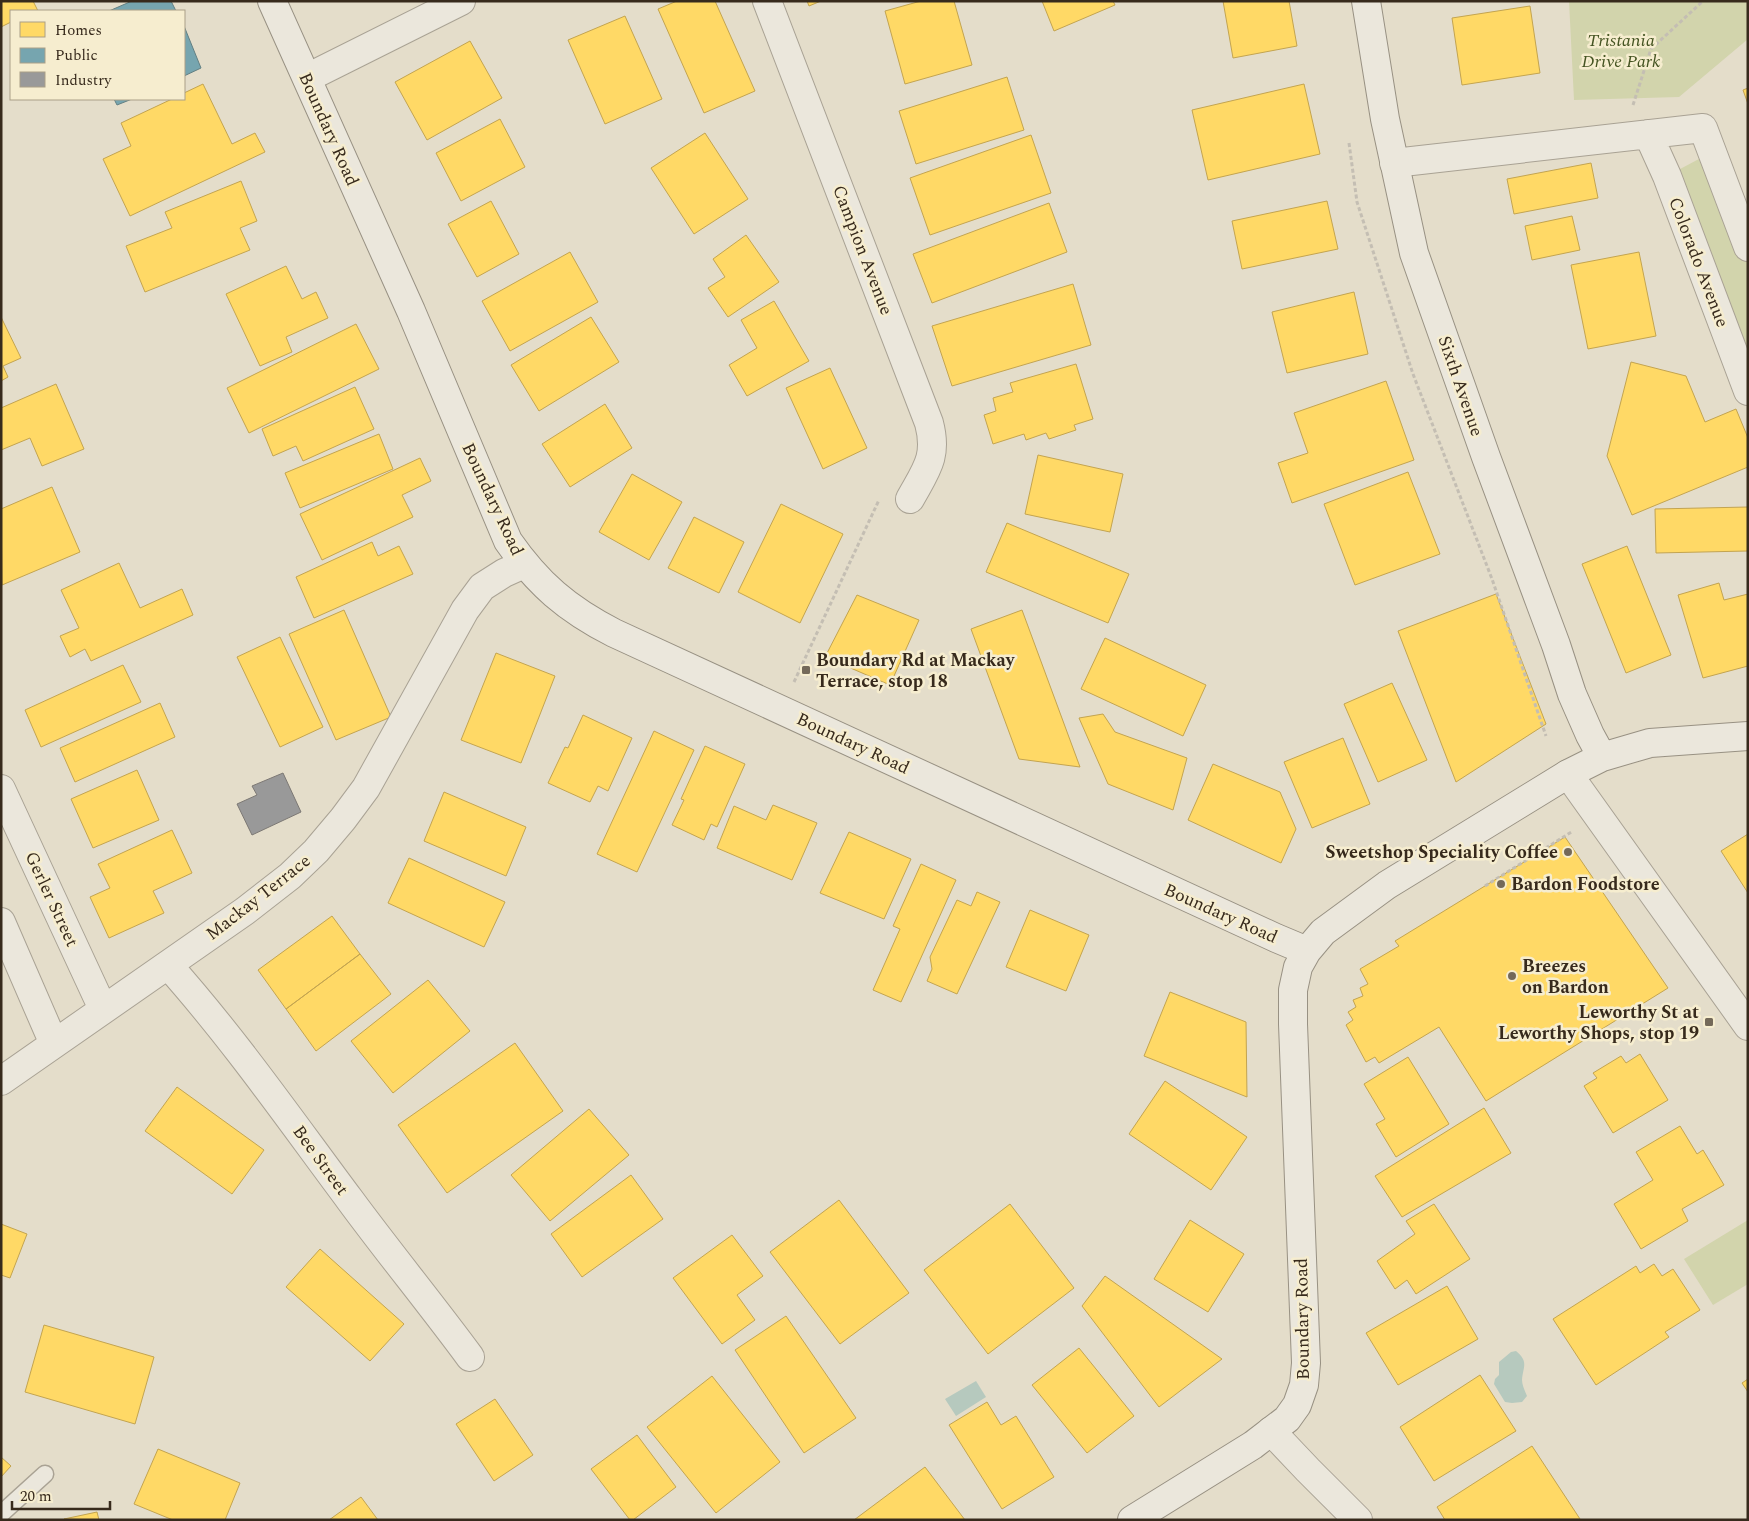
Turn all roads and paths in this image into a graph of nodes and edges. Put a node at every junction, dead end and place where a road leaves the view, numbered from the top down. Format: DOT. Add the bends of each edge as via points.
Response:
graph roads {
  1 [pos="272,1"];
  2 [pos="461,1"];
  3 [pos="768,1"];
  4 [pos="1366,1"];
  5 [pos="1703,1"];
  6 [pos="307,78"];
  7 [pos="1635,135"];
  8 [pos="1350,143"];
  9 [pos="1394,163"];
  10 [pos="1748,247"];
  11 [pos="1748,391"];
  12 [pos="880,496"];
  13 [pos="910,499"];
  14 [pos="524,564"];
  15 [pos="780,710"];
  16 [pos="1546,736"];
  17 [pos="1748,736"];
  18 [pos="1602,757"];
  19 [pos="1568,774"];
  20 [pos="1,789"];
  21 [pos="1573,830"];
  22 [pos="1485,886"];
  23 [pos="1,922"];
  24 [pos="1307,951"];
  25 [pos="168,965"];
  26 [pos="102,1009"];
  27 [pos="1748,1026"];
  28 [pos="54,1044"];
  29 [pos="1,1081"];
  30 [pos="470,1357"];
  31 [pos="1271,1431"];
  32 [pos="45,1474"];
  33 [pos="1,1514"];
  34 [pos="1132,1520"];
  35 [pos="1358,1520"];
  1 -- 6 [label="street, Boundary Road"];
  2 -- 6 [label="street"];
  3 -- 13 [label="street, Campion Avenue" via="929,423 932,455"];
  4 -- 9 [label="street, Sixth Avenue"];
  5 -- 7 [label="path" via="1651,49"];
  6 -- 14 [label="street, Boundary Road" via="411,311 495,512 508,541"];
  7 -- 9 [label="street"];
  7 -- 10 [label="street" via="1703,128"];
  7 -- 11 [label="street, Colorado Avenue" via="1667,176"];
  8 -- 16 [label="path" via="1357,202 1407,356 1492,579"];
  9 -- 18 [label="street, Sixth Avenue" via="1414,253 1572,694"];
  12 -- 15 [label="path"];
  14 -- 15 [label="street, Boundary Road" via="567,606 598,626"];
  14 -- 25 [label="street, Mackay Terrace" via="482,587 465,610 366,788 326,840 275,888"];
  15 -- 24 [label="street, Boundary Road"];
  17 -- 18 [label="street" via="1650,742"];
  18 -- 19 [label="street"];
  19 -- 24 [label="street" via="1387,885 1323,932"];
  19 -- 27 [label="street"];
  20 -- 26 [label="street, Gerler Street"];
  21 -- 22 [label="path"];
  23 -- 28 [label="street"];
  24 -- 31 [label="street, Boundary Road" via="1298,967 1293,990 1292,1024 1306,1363 1304,1385 1297,1405 1288,1419"];
  25 -- 26 [label="street, Mackay Terrace"];
  25 -- 30 [label="street, Bee Street" via="280,1105"];
  26 -- 28 [label="street, Mackay Terrace"];
  28 -- 29 [label="street, Mackay Terrace"];
  31 -- 34 [label="street, Boundary Road" via="1254,1445"];
  31 -- 35 [label="street"];
  32 -- 33 [label="lane"];
}
